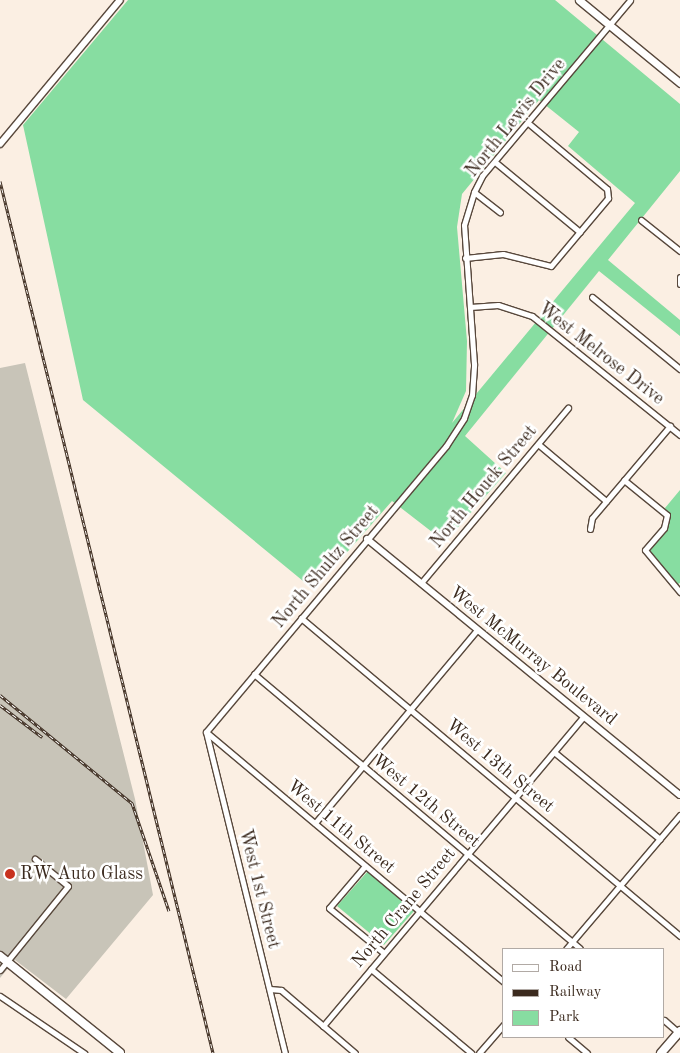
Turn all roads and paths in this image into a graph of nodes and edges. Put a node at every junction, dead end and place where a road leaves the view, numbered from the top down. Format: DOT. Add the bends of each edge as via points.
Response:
graph roads {
  1 [pos="120,0"];
  2 [pos="579,0"];
  3 [pos="630,0"];
  4 [pos="609,25"];
  5 [pos="680,82"];
  6 [pos="528,123"];
  7 [pos="0,144"];
  8 [pos="494,162"];
  9 [pos="474,192"];
  10 [pos="500,212"];
  11 [pos="641,220"];
  12 [pos="580,232"];
  13 [pos="680,251"];
  14 [pos="465,258"];
  15 [pos="680,277"];
  16 [pos="680,284"];
  17 [pos="592,297"];
  18 [pos="470,307"];
  19 [pos="680,370"];
  20 [pos="568,408"];
  21 [pos="464,418"];
  22 [pos="670,426"];
  23 [pos="680,435"];
  24 [pos="538,444"];
  25 [pos="624,480"];
  26 [pos="606,501"];
  27 [pos="590,529"];
  28 [pos="367,539"];
  29 [pos="421,583"];
  30 [pos="680,592"];
  31 [pos="301,618"];
  32 [pos="477,630"];
  33 [pos="254,674"];
  34 [pos="410,709"];
  35 [pos="583,717"];
  36 [pos="206,732"];
  37 [pos="554,752"];
  38 [pos="362,766"];
  39 [pos="680,794"];
  40 [pos="516,797"];
  41 [pos="680,816"];
  42 [pos="315,823"];
  43 [pos="660,839"];
  44 [pos="468,854"];
  45 [pos="35,859"];
  46 [pos="365,866"];
  47 [pos="620,886"];
  48 [pos="420,912"];
  49 [pos="680,936"];
  50 [pos="572,943"];
  51 [pos="567,948"];
  52 [pos="579,948"];
  53 [pos="384,953"];
  54 [pos="3,959"];
  55 [pos="371,969"];
  56 [pos="0,970"];
  57 [pos="502,980"];
  58 [pos="270,989"];
  59 [pos="0,996"];
  60 [pos="665,1021"];
  61 [pos="323,1026"];
  62 [pos="502,1026"];
  63 [pos="679,1032"];
  64 [pos="569,1038"];
  65 [pos="84,1053"];
  66 [pos="120,1053"];
  67 [pos="285,1053"];
  68 [pos="355,1053"];
  69 [pos="471,1053"];
  70 [pos="480,1053"];
  71 [pos="587,1053"];
  72 [pos="661,1053"];
  1 -- 7 [label="street"];
  2 -- 4 [label="main road"];
  3 -- 4 [label="street, North Lewis Drive"];
  4 -- 5 [label="main road"];
  4 -- 6 [label="street, North Lewis Drive"];
  6 -- 8 [label="street, North Lewis Drive"];
  6 -- 12 [label="street" via="607,189 609,196"];
  8 -- 9 [label="street, North Lewis Drive"];
  8 -- 12 [label="street"];
  9 -- 10 [label="street"];
  9 -- 14 [label="street, North Lewis Drive" via="464,225"];
  11 -- 13 [label="street"];
  12 -- 14 [label="street" via="547,266 503,254"];
  14 -- 18 [label="street, North Lewis Drive"];
  15 -- 16 [label="street"];
  17 -- 19 [label="street"];
  18 -- 21 [label="street, North Lewis Drive" via="474,380"];
  18 -- 22 [label="street, West Melrose Drive" via="498,305 526,312"];
  20 -- 24 [label="street, North Houck Street"];
  21 -- 28 [label="street, North Shultz Street"];
  22 -- 23 [label="street, West Melrose Drive"];
  22 -- 25 [label="street"];
  24 -- 26 [label="street"];
  24 -- 29 [label="street, North Houck Street"];
  25 -- 26 [label="street"];
  25 -- 30 [label="street" via="667,515 664,528 645,550"];
  26 -- 27 [label="street" via="592,518"];
  28 -- 29 [label="street, West McMurray Boulevard"];
  28 -- 31 [label="street, North Shultz Street"];
  29 -- 32 [label="street, West McMurray Boulevard"];
  31 -- 33 [label="street, North Shultz Street"];
  31 -- 34 [label="street, West 13th Street"];
  32 -- 34 [label="street"];
  32 -- 35 [label="street, West McMurray Boulevard"];
  33 -- 36 [label="street, North Shultz Street"];
  33 -- 38 [label="street, West 12th Street"];
  34 -- 38 [label="street"];
  34 -- 40 [label="street, West 13th Street"];
  35 -- 37 [label="street, North Crane Street"];
  35 -- 39 [label="street, West McMurray Boulevard"];
  36 -- 42 [label="street, West 11th Street"];
  36 -- 58 [label="street, West 1st Street"];
  37 -- 40 [label="street, North Crane Street"];
  37 -- 43 [label="street"];
  38 -- 42 [label="street"];
  38 -- 44 [label="street, West 12th Street"];
  40 -- 44 [label="street, North Crane Street"];
  40 -- 47 [label="street, West 13th Street"];
  41 -- 43 [label="street"];
  42 -- 46 [label="street, West 11th Street"];
  43 -- 47 [label="street"];
  44 -- 48 [label="street, North Crane Street"];
  44 -- 50 [label="street, West 12th Street"];
  45 -- 54 [label="street" via="68,886"];
  46 -- 48 [label="street, West 11th Street"];
  46 -- 53 [label="street" via="329,908"];
  47 -- 49 [label="street, West 13th Street"];
  47 -- 50 [label="street"];
  48 -- 53 [label="street, North Crane Street"];
  48 -- 57 [label="street, West 11th Street"];
  50 -- 51 [label="street"];
  50 -- 52 [label="street, West 12th Street"];
  53 -- 55 [label="street, North Crane Street"];
  54 -- 56 [label="street"];
  54 -- 66 [label="main road"];
  55 -- 61 [label="street, North Crane Street"];
  55 -- 69 [label="street"];
  58 -- 61 [label="street" via="281,990"];
  58 -- 67 [label="street, West 1st Street"];
  59 -- 65 [label="street"];
  60 -- 63 [label="street"];
  61 -- 68 [label="street"];
  62 -- 70 [label="street"];
  63 -- 72 [label="main road"];
  64 -- 71 [label="street"];
}
